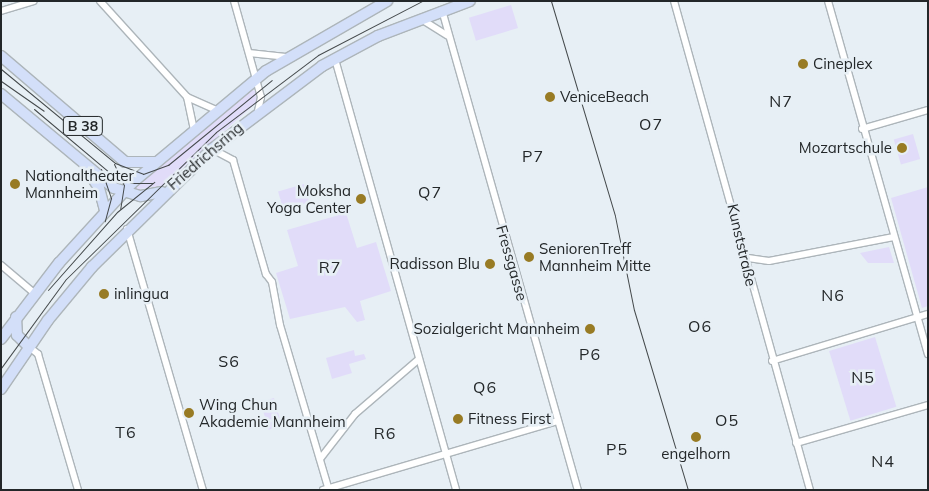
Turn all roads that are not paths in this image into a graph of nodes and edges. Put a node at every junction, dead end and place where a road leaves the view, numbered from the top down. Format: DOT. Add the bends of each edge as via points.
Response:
graph roads {
  1 [pos="34,1"];
  2 [pos="100,1"];
  3 [pos="234,1"];
  4 [pos="387,1"];
  5 [pos="674,1"];
  6 [pos="828,1"];
  7 [pos="461,2"];
  8 [pos="441,4"];
  9 [pos="1,11"];
  10 [pos="420,18"];
  11 [pos="447,35"];
  12 [pos="249,53"];
  13 [pos="1,56"];
  14 [pos="286,57"];
  15 [pos="335,59"];
  16 [pos="256,77"];
  17 [pos="1,94"];
  18 [pos="187,97"];
  19 [pos="216,110"];
  20 [pos="928,110"];
  21 [pos="258,111"];
  22 [pos="862,129"];
  23 [pos="194,130"];
  24 [pos="212,149"];
  25 [pos="157,162"];
  26 [pos="86,165"];
  27 [pos="166,191"];
  28 [pos="123,192"];
  29 [pos="105,210"];
  30 [pos="127,229"];
  31 [pos="894,237"];
  32 [pos="748,258"];
  33 [pos="1,265"];
  34 [pos="34,293"];
  35 [pos="928,314"];
  36 [pos="16,316"];
  37 [pos="917,317"];
  38 [pos="1,339"];
  39 [pos="28,346"];
  40 [pos="928,354"];
  41 [pos="419,359"];
  42 [pos="772,361"];
  43 [pos="1,388"];
  44 [pos="928,405"];
  45 [pos="558,421"];
  46 [pos="796,443"];
  47 [pos="446,454"];
  48 [pos="320,459"];
  49 [pos="327,489"];
  50 [pos="78,490"];
  51 [pos="203,490"];
  52 [pos="456,490"];
  53 [pos="578,490"];
  54 [pos="810,490"];
  1 -- 9 [label="street"];
  2 -- 18 [label="street"];
  3 -- 12 [label="street"];
  4 -- 14 [label="main road, Friedrichsring"];
  5 -- 32 [label="street, Kunststraße"];
  6 -- 22 [label="street"];
  7 -- 8 [label="main road, Friedrichsring"];
  8 -- 10 [label="main road, Friedrichsring"];
  8 -- 11 [label="street, Fressgasse"];
  10 -- 11 [label="street"];
  10 -- 15 [label="main road, Friedrichsring"];
  11 -- 45 [label="street, Fressgasse"];
  12 -- 14 [label="street"];
  12 -- 16 [label="street"];
  13 -- 25 [label="main road, B 38" via="126,162"];
  14 -- 16 [label="main road, Friedrichsring"];
  15 -- 21 [label="main road, Friedrichsring"];
  15 -- 41 [label="street"];
  16 -- 19 [label="main road, Friedrichsring"];
  16 -- 21 [label="street" via="261,97"];
  17 -- 26 [label="main road, B 38"];
  18 -- 19 [label="street"];
  18 -- 23 [label="street"];
  19 -- 23 [label="main road, Friedrichsring"];
  20 -- 22 [label="street"];
  21 -- 24 [label="main road, Friedrichsring"];
  22 -- 31 [label="street"];
  23 -- 25 [label="main road, Friedrichsring"];
  24 -- 27 [label="main road, Friedrichsring"];
  24 -- 48 [label="street" via="233,160 266,274 272,282 280,325"];
  25 -- 28 [label="main road, Friedrichsring"];
  26 -- 28 [label="main road, B 38"];
  26 -- 29 [label="main road"];
  27 -- 28 [label="main road, B 38" via="148,196"];
  27 -- 30 [label="main road, Friedrichsring"];
  28 -- 29 [label="main road, Friedrichsring"];
  29 -- 34 [label="main road, Friedrichsring"];
  30 -- 39 [label="main road, Friedrichsring"];
  30 -- 51 [label="street"];
  31 -- 32 [label="street" via="795,258 761,262"];
  31 -- 37 [label="street"];
  32 -- 42 [label="street, Kunststraße"];
  33 -- 34 [label="street"];
  34 -- 36 [label="main road, Friedrichsring"];
  35 -- 37 [label="street"];
  36 -- 38 [label="main road, Friedrichsring"];
  36 -- 39 [label="main road" via="17,335"];
  37 -- 40 [label="street"];
  37 -- 42 [label="street"];
  39 -- 43 [label="main road, Friedrichsring"];
  39 -- 50 [label="street" via="38,354"];
  41 -- 47 [label="street"];
  41 -- 48 [label="street" via="355,414"];
  42 -- 46 [label="street, Kunststraße"];
  44 -- 46 [label="street"];
  45 -- 47 [label="street"];
  45 -- 53 [label="street, Fressgasse"];
  46 -- 54 [label="street, Kunststraße"];
  47 -- 49 [label="street"];
  47 -- 52 [label="street"];
  48 -- 49 [label="street"];
}
